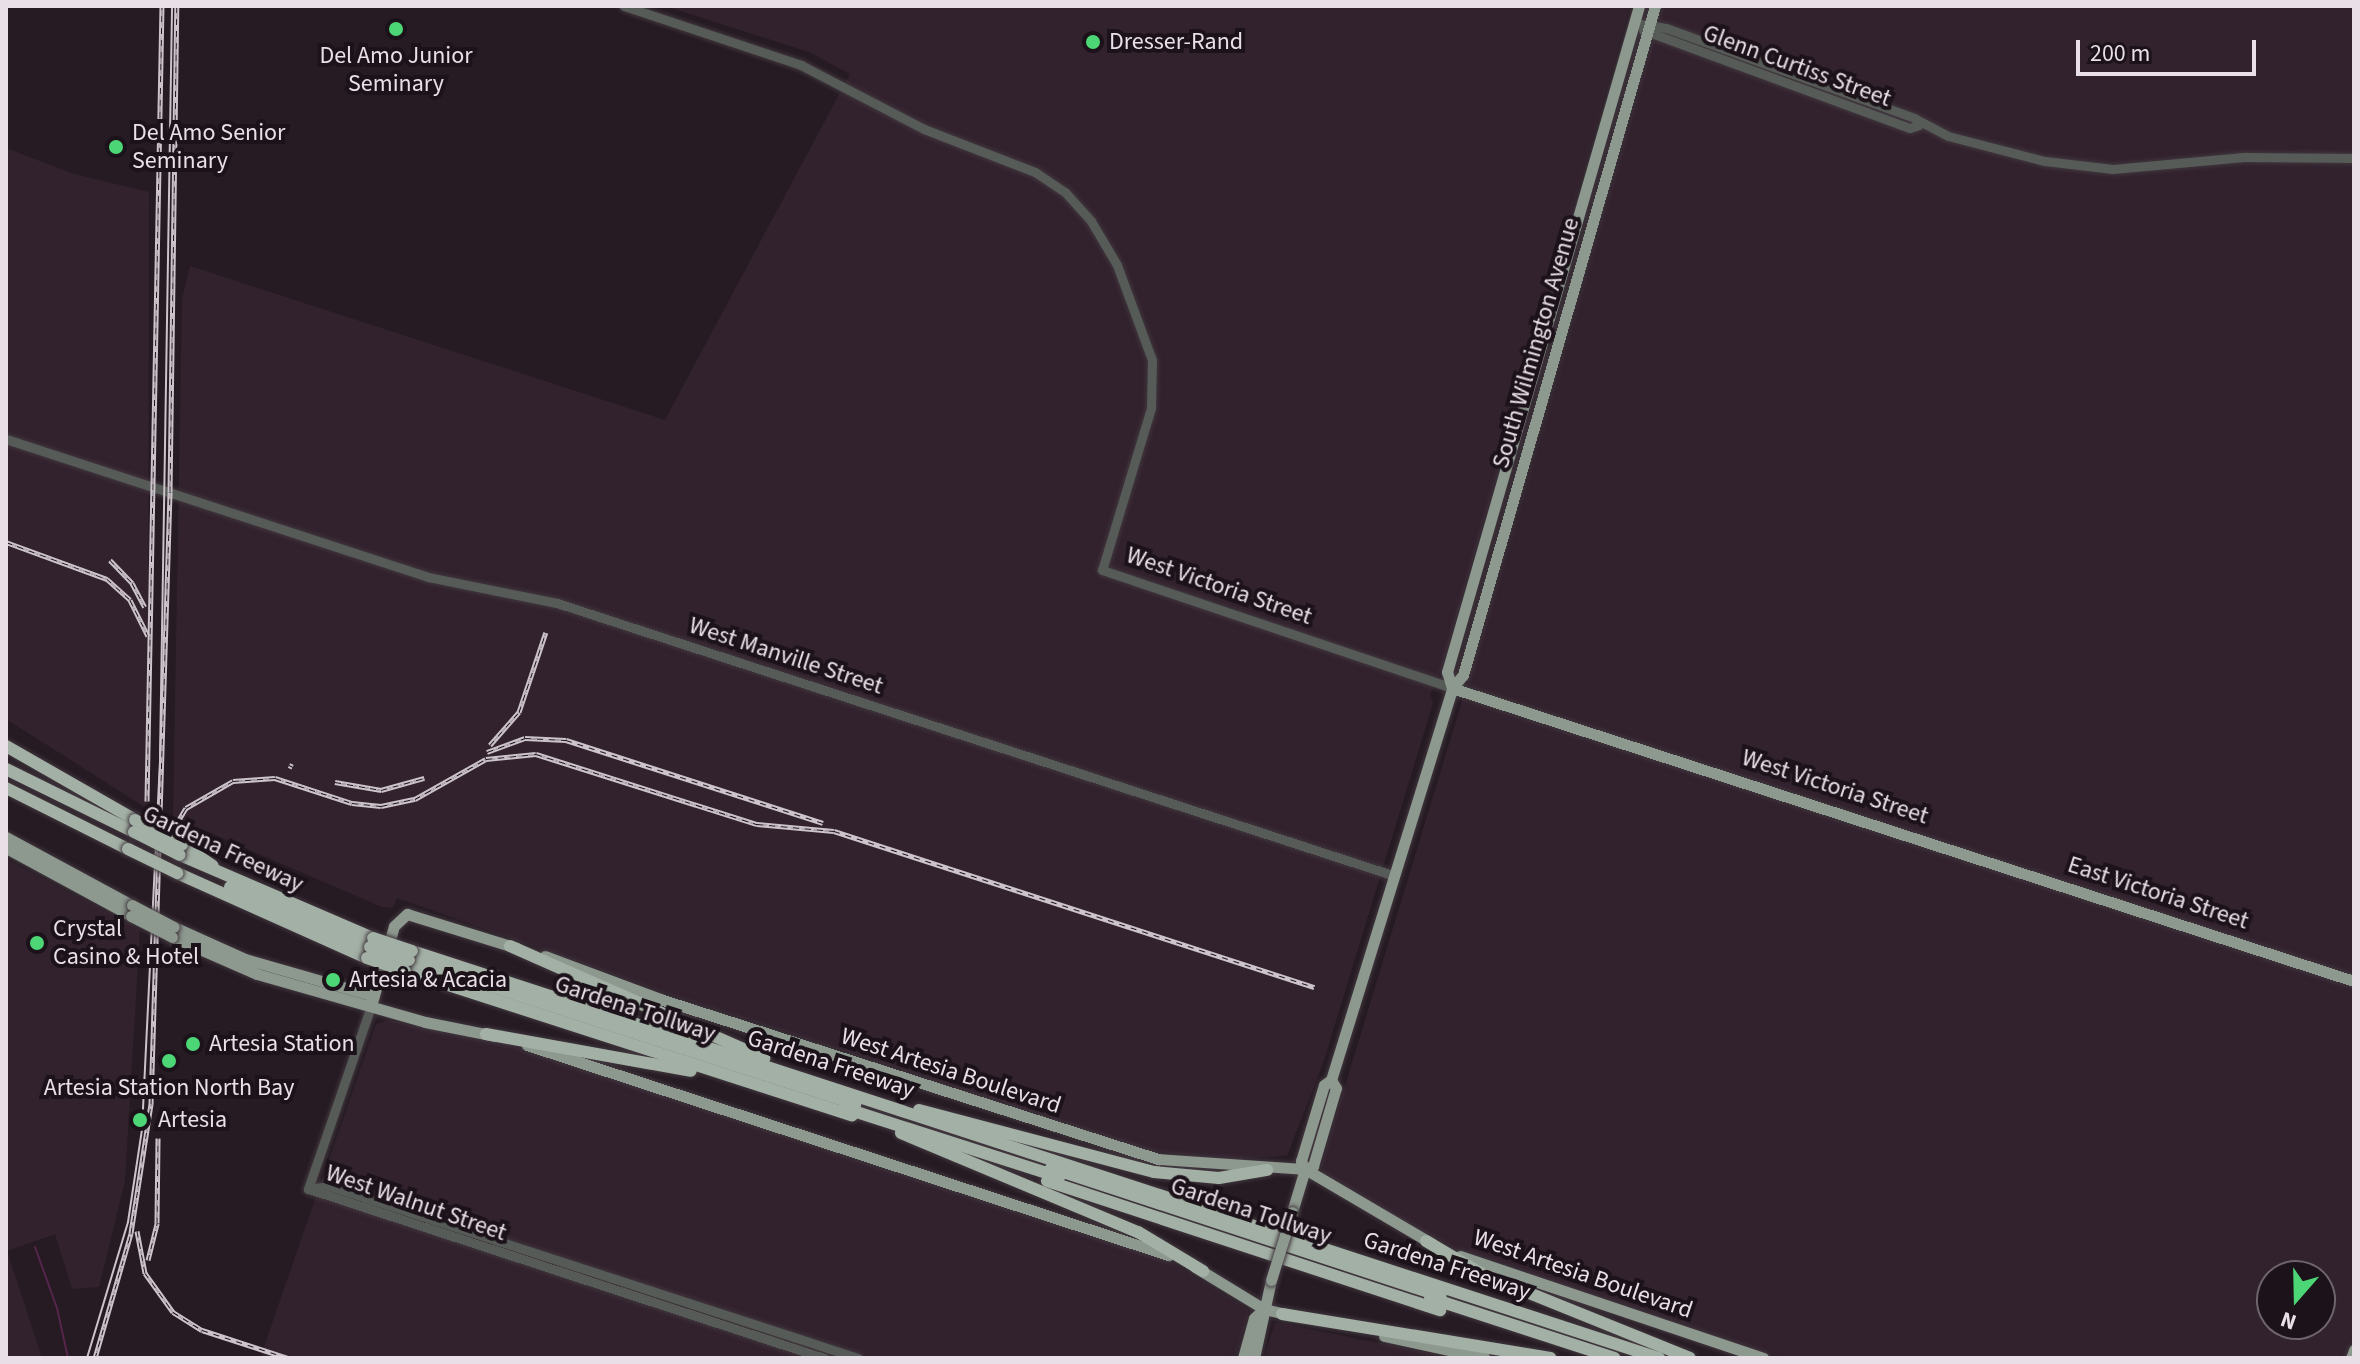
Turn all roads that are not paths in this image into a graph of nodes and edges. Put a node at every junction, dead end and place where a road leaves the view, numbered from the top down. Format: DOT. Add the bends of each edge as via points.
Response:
graph roads {
  1 [pos="624,6"];
  2 [pos="1639,6"];
  3 [pos="1655,6"];
  4 [pos="1634,23"];
  5 [pos="1649,28"];
  6 [pos="2354,158"];
  7 [pos="6,439"];
  8 [pos="1452,688"];
  9 [pos="6,746"];
  10 [pos="6,769"];
  11 [pos="6,778"];
  12 [pos="6,788"];
  13 [pos="89,829"];
  14 [pos="133,835"];
  15 [pos="6,837"];
  16 [pos="1948,847"];
  17 [pos="6,848"];
  18 [pos="179,859"];
  19 [pos="1395,876"];
  20 [pos="84,885"];
  21 [pos="510,946"];
  22 [pos="370,947"];
  23 [pos="409,961"];
  24 [pos="420,976"];
  25 [pos="2354,981"];
  26 [pos="372,1001"];
  27 [pos="486,1034"];
  28 [pos="716,1074"];
  29 [pos="826,1085"];
  30 [pos="872,1101"];
  31 [pos="868,1120"];
  32 [pos="1305,1169"];
  33 [pos="1267,1170"];
  34 [pos="308,1189"];
  35 [pos="1426,1241"];
  36 [pos="1203,1271"];
  37 [pos="1264,1309"];
  38 [pos="1282,1314"];
  39 [pos="2354,1350"];
  40 [pos="824,1358"];
  41 [pos="858,1358"];
  42 [pos="1243,1358"];
  43 [pos="1254,1358"];
  44 [pos="1485,1358"];
  45 [pos="1550,1358"];
  46 [pos="1595,1358"];
  47 [pos="1615,1358"];
  48 [pos="1634,1358"];
  49 [pos="1659,1358"];
  50 [pos="1690,1358"];
  51 [pos="1763,1358"];
  52 [pos="2351,1358"];
  1 -- 8 [label="street, West Victoria Street" via="770,53 842,84 924,129 1051,181 1091,221 1117,265 1152,360 1152,402 1102,570"];
  2 -- 4 [label="main road, South Wilmington Avenue"];
  3 -- 5 [label="main road, South Wilmington Avenue"];
  4 -- 5 [label="street, Glenn Curtiss Street"];
  4 -- 8 [label="main road, South Wilmington Avenue" via="1447,672"];
  5 -- 6 [label="street, Glenn Curtiss Street" via="1914,118 1919,125 1975,144 2113,169 2246,157"];
  5 -- 8 [label="main road, South Wilmington Avenue" via="1463,675"];
  7 -- 19 [label="street, West Manville Street" via="428,577 557,603"];
  8 -- 16 [label="main road, West Victoria Street"];
  8 -- 19 [label="main road, South Wilmington Avenue"];
  9 -- 14 [label="highway"];
  10 -- 14 [label="highway, Gardena Freeway"];
  11 -- 13 [label="highway" via="80,817"];
  11 -- 14 [label="highway"];
  12 -- 13 [label="highway, Gardena Freeway"];
  13 -- 14 [label="highway, Gardena Freeway"];
  14 -- 18 [label="highway, Gardena Freeway, bridge"];
  14 -- 18 [label="highway, bridge"];
  15 -- 20 [label="main road"];
  16 -- 25 [label="main road, East Victoria Street"];
  17 -- 20 [label="main road"];
  18 -- 22 [label="highway, Gardena Freeway"];
  18 -- 22 [label="highway, Gardena Freeway"];
  19 -- 32 [label="main road, South Wilmington Avenue" via="1331,1080 1336,1088 1313,1166"];
  20 -- 26 [label="main road, bridge" via="244,970"];
  21 -- 26 [label="main road, West Artesia Boulevard" via="407,914 394,926"];
  21 -- 29 [label="highway"];
  21 -- 33 [label="main road, West Artesia Boulevard" via="1120,1149 1191,1165"];
  22 -- 23 [label="highway, Gardena Freeway, bridge"];
  22 -- 23 [label="highway, Gardena Freeway, bridge"];
  23 -- 24 [label="highway, Gardena Freeway"];
  23 -- 29 [label="highway, Gardena Freeway"];
  23 -- 48 [label="highway, Gardena Tollway"];
  24 -- 28 [label="highway, Gardena Freeway"];
  24 -- 47 [label="highway, Gardena Tollway" via="430,971"];
  26 -- 27 [label="main road"];
  26 -- 34 [label="street"];
  27 -- 28 [label="highway"];
  27 -- 36 [label="main road" via="1156,1250"];
  28 -- 31 [label="highway, Gardena Freeway"];
  29 -- 30 [label="highway, Gardena Freeway"];
  30 -- 33 [label="highway" via="1003,1129 1154,1172 1219,1178"];
  30 -- 49 [label="highway, Gardena Freeway"];
  31 -- 36 [label="highway" via="1138,1232"];
  31 -- 46 [label="highway, Gardena Freeway"];
  32 -- 33 [label="main road, West Artesia Boulevard"];
  32 -- 35 [label="main road, West Artesia Boulevard"];
  32 -- 37 [label="main road, South Wilmington Avenue, bridge"];
  34 -- 40 [label="street, West Walnut Street"];
  34 -- 41 [label="street, West Walnut Street" via="329,1186"];
  35 -- 50 [label="highway" via="1482,1274"];
  35 -- 51 [label="main road, West Artesia Boulevard" via="1493,1270"];
  36 -- 37 [label="main road"];
  37 -- 38 [label="main road"];
  37 -- 42 [label="main road, South Wilmington Avenue" via="1254,1318"];
  37 -- 43 [label="main road, South Wilmington Avenue"];
  38 -- 44 [label="main road"];
  38 -- 45 [label="highway"];
  39 -- 52 [label="main road"];
}
